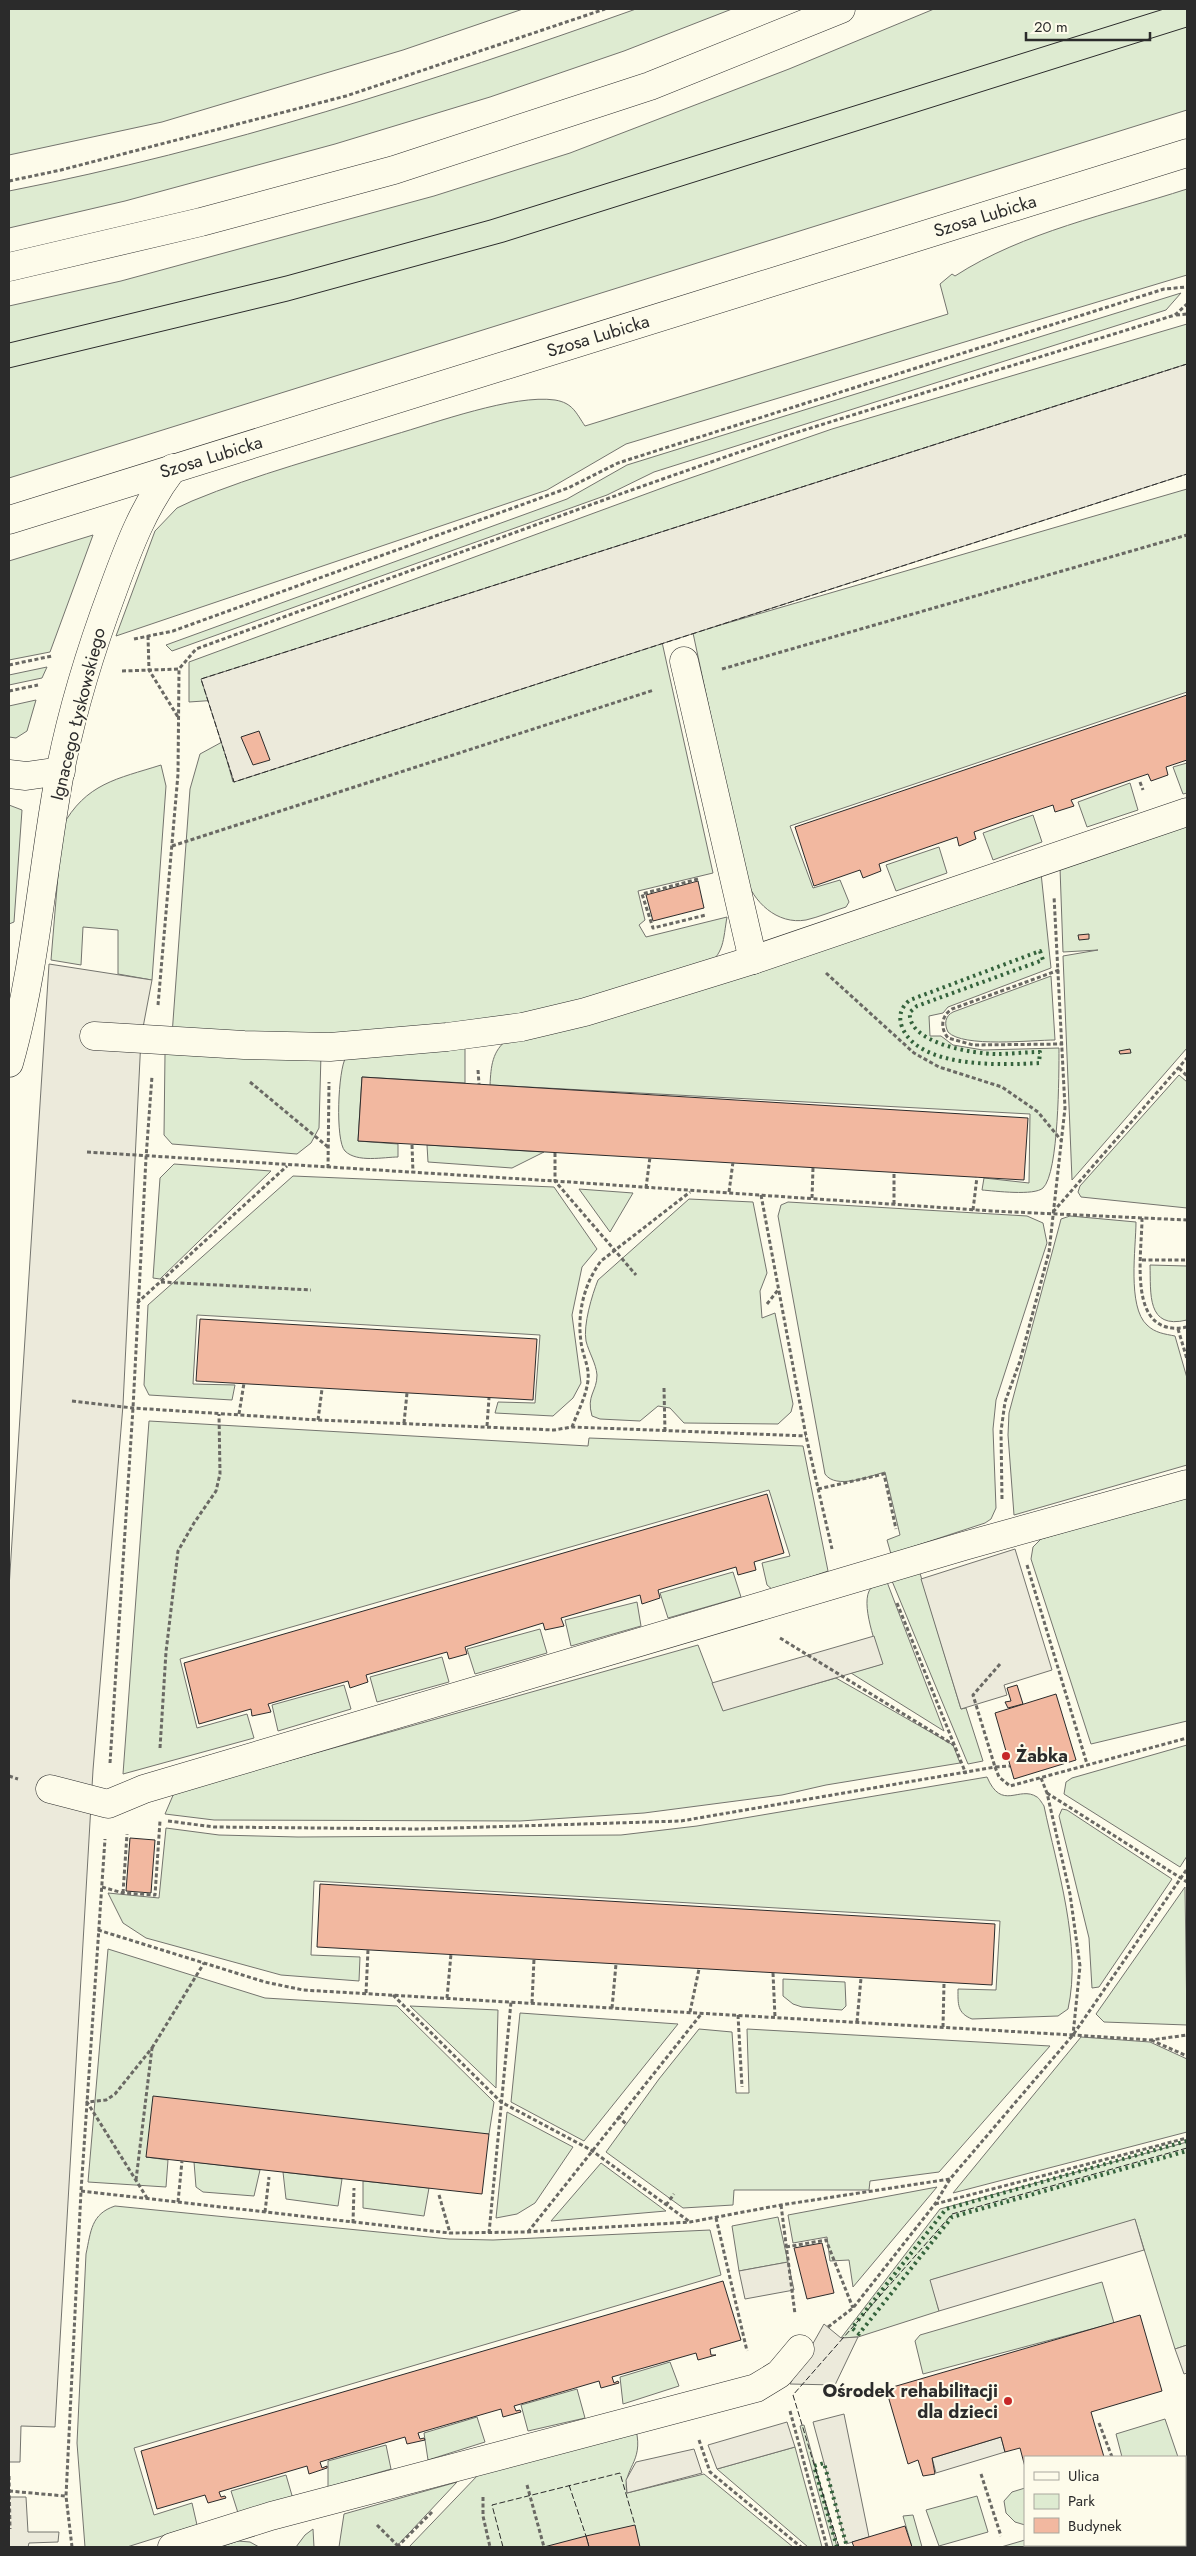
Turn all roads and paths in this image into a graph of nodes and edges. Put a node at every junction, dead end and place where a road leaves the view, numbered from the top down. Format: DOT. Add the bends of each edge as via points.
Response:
graph roads {
  1 [pos="605,9"];
  2 [pos="841,9"];
  3 [pos="1187,153"];
  4 [pos="9,181"];
  5 [pos="9,268"];
  6 [pos="1187,287"];
  7 [pos="1187,304"];
  8 [pos="1187,314"];
  9 [pos="1175,316"];
  10 [pos="173,468"];
  11 [pos="9,520"];
  12 [pos="148,636"];
  13 [pos="132,640"];
  14 [pos="41,659"];
  15 [pos="684,661"];
  16 [pos="9,665"];
  17 [pos="179,669"];
  18 [pos="149,670"];
  19 [pos="115,671"];
  20 [pos="38,685"];
  21 [pos="9,691"];
  22 [pos="179,718"];
  23 [pos="60,771"];
  24 [pos="9,774"];
  25 [pos="1187,812"];
  26 [pos="1052,859"];
  27 [pos="732,870"];
  28 [pos="741,907"];
  29 [pos="787,949"];
  30 [pos="753,960"];
  31 [pos="1059,970"];
  32 [pos="16,1016"];
  33 [pos="94,1036"];
  34 [pos="156,1039"];
  35 [pos="1063,1044"];
  36 [pos="330,1047"];
  37 [pos="1187,1058"];
  38 [pos="9,1062"];
  39 [pos="1179,1068"];
  40 [pos="1187,1076"];
  41 [pos="246,1079"];
  42 [pos="1061,1140"];
  43 [pos="412,1145"];
  44 [pos="328,1147"];
  45 [pos="87,1152"];
  46 [pos="555,1153"];
  47 [pos="650,1157"];
  48 [pos="146,1158"];
  49 [pos="733,1162"];
  50 [pos="288,1166"];
  51 [pos="328,1168"];
  52 [pos="813,1168"];
  53 [pos="413,1173"];
  54 [pos="894,1173"];
  55 [pos="977,1177"];
  56 [pos="556,1181"];
  57 [pos="646,1188"];
  58 [pos="690,1192"];
  59 [pos="728,1192"];
  60 [pos="761,1194"];
  61 [pos="812,1198"];
  62 [pos="894,1204"];
  63 [pos="973,1210"];
  64 [pos="1053,1213"];
  65 [pos="1142,1218"];
  66 [pos="1187,1220"];
  67 [pos="615,1251"];
  68 [pos="1142,1260"];
  69 [pos="1187,1260"];
  70 [pos="636,1275"];
  71 [pos="161,1282"];
  72 [pos="311,1290"];
  73 [pos="778,1290"];
  74 [pos="137,1303"];
  75 [pos="767,1304"];
  76 [pos="1187,1327"];
  77 [pos="1178,1329"];
  78 [pos="1187,1359"];
  79 [pos="244,1383"];
  80 [pos="664,1388"];
  81 [pos="322,1389"];
  82 [pos="407,1394"];
  83 [pos="489,1398"];
  84 [pos="72,1401"];
  85 [pos="133,1408"];
  86 [pos="219,1414"];
  87 [pos="239,1414"];
  88 [pos="318,1420"];
  89 [pos="404,1423"];
  90 [pos="487,1426"];
  91 [pos="572,1427"];
  92 [pos="665,1432"];
  93 [pos="806,1436"];
  94 [pos="1187,1484"];
  95 [pos="818,1489"];
  96 [pos="896,1533"];
  97 [pos="1011,1533"];
  98 [pos="841,1545"];
  99 [pos="831,1547"];
  100 [pos="884,1570"];
  101 [pos="840,1584"];
  102 [pos="740,1614"];
  103 [pos="1000,1664"];
  104 [pos="1187,1738"];
  105 [pos="954,1745"];
  106 [pos="1087,1764"];
  107 [pos="1010,1766"];
  108 [pos="995,1767"];
  109 [pos="966,1774"];
  110 [pos="1041,1778"];
  111 [pos="169,1782"];
  112 [pos="50,1789"];
  113 [pos="1047,1793"];
  114 [pos="118,1808"];
  115 [pos="160,1820"];
  116 [pos="1187,1868"];
  117 [pos="1181,1877"];
  118 [pos="1187,1882"];
  119 [pos="102,1887"];
  120 [pos="123,1893"];
  121 [pos="98,1930"];
  122 [pos="368,1950"];
  123 [pos="452,1954"];
  124 [pos="534,1959"];
  125 [pos="204,1963"];
  126 [pos="616,1964"];
  127 [pos="699,1969"];
  128 [pos="772,1973"];
  129 [pos="861,1978"];
  130 [pos="944,1983"];
  131 [pos="366,1993"];
  132 [pos="393,1995"];
  133 [pos="447,1998"];
  134 [pos="511,2002"];
  135 [pos="532,2003"];
  136 [pos="612,2008"];
  137 [pos="690,2012"];
  138 [pos="702,2013"];
  139 [pos="738,2015"];
  140 [pos="775,2017"];
  141 [pos="857,2022"];
  142 [pos="943,2027"];
  143 [pos="1073,2035"];
  144 [pos="1187,2035"];
  145 [pos="1151,2040"];
  146 [pos="152,2048"];
  147 [pos="1187,2056"];
  148 [pos="742,2088"];
  149 [pos="87,2102"];
  150 [pos="501,2102"];
  151 [pos="618,2116"];
  152 [pos="626,2124"];
  153 [pos="1187,2138"];
  154 [pos="591,2150"];
  155 [pos="182,2161"];
  156 [pos="269,2177"];
  157 [pos="950,2179"];
  158 [pos="136,2180"];
  159 [pos="354,2188"];
  160 [pos="81,2191"];
  161 [pos="674,2194"];
  162 [pos="439,2195"];
  163 [pos="148,2199"];
  164 [pos="178,2202"];
  165 [pos="935,2204"];
  166 [pos="666,2205"];
  167 [pos="781,2205"];
  168 [pos="265,2212"];
  169 [pos="716,2218"];
  170 [pos="690,2222"];
  171 [pos="353,2223"];
  172 [pos="527,2232"];
  173 [pos="489,2233"];
  174 [pos="450,2234"];
  175 [pos="786,2247"];
  176 [pos="852,2308"];
  177 [pos="800,2349"];
  178 [pos="756,2388"];
  179 [pos="686,2406"];
  180 [pos="790,2411"];
  181 [pos="1100,2422"];
  182 [pos="517,2451"];
  183 [pos="1112,2456"];
  184 [pos="486,2459"];
  185 [pos="981,2474"];
  186 [pos="9,2476"];
  187 [pos="9,2491"];
  188 [pos="66,2496"];
  189 [pos="10,2529"];
  190 [pos="1001,2536"];
  191 [pos="72,2547"];
  192 [pos="172,2547"];
  193 [pos="490,2547"];
  194 [pos="544,2547"];
  195 [pos="801,2547"];
  196 [pos="827,2547"];
  1 -- 4 [label="path" via="346,96"];
  2 -- 5 [label="street" via="650,86 394,170 201,222"];
  3 -- 10 [label="street, Szosa Lubicka"];
  6 -- 12 [label="path" via="1164,289 618,463 568,488 174,631"];
  7 -- 9 [label="path"];
  8 -- 9 [label="path"];
  9 -- 17 [label="path" via="785,436 623,493 196,649"];
  10 -- 11 [label="street, Szosa Lubicka"];
  10 -- 23 [label="street, Ignacego Łyskowskiego" via="156,490 138,524 91,648"];
  12 -- 13 [label="path"];
  12 -- 18 [label="path"];
  14 -- 16 [label="path"];
  15 -- 27 [label="street"];
  17 -- 18 [label="path"];
  17 -- 22 [label="path"];
  18 -- 19 [label="path"];
  18 -- 22 [label="path"];
  20 -- 21 [label="path"];
  22 -- 34 [label="path" via="177,783"];
  23 -- 24 [label="street" via="26,776"];
  23 -- 32 [label="street, Ignacego Łyskowskiego"];
  25 -- 26 [label="street"];
  26 -- 29 [label="street"];
  26 -- 31 [label="path"];
  27 -- 28 [label="street"];
  27 -- 28 [label="path" via="642,894 653,928"];
  28 -- 30 [label="street"];
  29 -- 30 [label="street"];
  29 -- 42 [label="path" via="796,950 817,964 914,1053 939,1067 1002,1087 1038,1112"];
  30 -- 36 [label="street" via="585,1012 522,1027"];
  31 -- 35 [label="path"];
  31 -- 35 [label="path" via="952,1009 944,1017 943,1028 948,1038 972,1045"];
  32 -- 38 [label="street, Ignacego Łyskowskiego"];
  33 -- 34 [label="street"];
  34 -- 36 [label="street"];
  34 -- 48 [label="path"];
  35 -- 42 [label="path" via="1065,1108"];
  36 -- 44 [label="path"];
  37 -- 39 [label="path"];
  39 -- 40 [label="path"];
  39 -- 64 [label="path"];
  41 -- 44 [label="path"];
  42 -- 64 [label="path"];
  43 -- 53 [label="path"];
  44 -- 51 [label="path"];
  45 -- 48 [label="path"];
  46 -- 56 [label="path"];
  47 -- 57 [label="path"];
  48 -- 50 [label="path"];
  48 -- 74 [label="path"];
  49 -- 59 [label="path"];
  50 -- 51 [label="path"];
  50 -- 71 [label="path"];
  51 -- 53 [label="path"];
  52 -- 61 [label="path"];
  53 -- 56 [label="path"];
  54 -- 62 [label="path"];
  55 -- 63 [label="path"];
  56 -- 57 [label="path"];
  56 -- 67 [label="path"];
  57 -- 58 [label="path"];
  58 -- 59 [label="path"];
  58 -- 67 [label="path"];
  59 -- 60 [label="path"];
  60 -- 61 [label="path"];
  60 -- 73 [label="path"];
  61 -- 62 [label="path"];
  62 -- 63 [label="path"];
  63 -- 64 [label="path"];
  64 -- 65 [label="path"];
  64 -- 97 [label="path" via="1050,1252 1020,1361 1005,1402 1001,1432 1002,1506"];
  65 -- 66 [label="path"];
  65 -- 68 [label="path"];
  67 -- 70 [label="path"];
  67 -- 91 [label="path" via="592,1273 583,1300 581,1343 588,1372"];
  68 -- 69 [label="path"];
  68 -- 77 [label="path" via="1141,1294 1147,1313 1151,1320"];
  71 -- 72 [label="path"];
  71 -- 74 [label="path"];
  73 -- 75 [label="path"];
  73 -- 93 [label="path"];
  74 -- 85 [label="path"];
  76 -- 77 [label="path"];
  77 -- 78 [label="path"];
  79 -- 87 [label="path"];
  80 -- 92 [label="path"];
  81 -- 88 [label="path"];
  82 -- 89 [label="path"];
  83 -- 90 [label="path"];
  84 -- 85 [label="path"];
  85 -- 86 [label="path"];
  85 -- 114 [label="path"];
  86 -- 87 [label="path"];
  86 -- 111 [label="path" via="220,1474 216,1492 178,1551 159,1738"];
  87 -- 88 [label="path"];
  88 -- 89 [label="path"];
  89 -- 90 [label="path"];
  90 -- 91 [label="path" via="554,1430"];
  91 -- 92 [label="path"];
  92 -- 93 [label="path"];
  93 -- 95 [label="path"];
  94 -- 97 [label="street"];
  95 -- 96 [label="path" via="884,1474"];
  95 -- 99 [label="path"];
  97 -- 100 [label="street"];
  97 -- 106 [label="path"];
  98 -- 99 [label="path"];
  99 -- 101 [label="path"];
  100 -- 101 [label="street"];
  100 -- 105 [label="path"];
  101 -- 102 [label="street"];
  102 -- 105 [label="path"];
  102 -- 111 [label="street"];
  103 -- 108 [label="path" via="973,1695"];
  104 -- 106 [label="path"];
  105 -- 109 [label="path"];
  106 -- 110 [label="path"];
  107 -- 108 [label="path"];
  108 -- 109 [label="path"];
  108 -- 110 [label="path" via="999,1777 1010,1786"];
  109 -- 115 [label="path" via="681,1821 420,1829 214,1826"];
  110 -- 113 [label="path"];
  111 -- 114 [label="street"];
  111 -- 115 [label="path"];
  112 -- 114 [label="street"];
  113 -- 117 [label="path"];
  113 -- 143 [label="path" via="1070,1894 1080,1966"];
  114 -- 115 [label="path"];
  114 -- 119 [label="path"];
  114 -- 120 [label="path"];
  115 -- 120 [label="path" via="155,1895"];
  116 -- 117 [label="path"];
  117 -- 118 [label="path"];
  117 -- 143 [label="path"];
  119 -- 120 [label="path"];
  119 -- 121 [label="path"];
  121 -- 125 [label="path"];
  121 -- 149 [label="path"];
  122 -- 131 [label="path"];
  123 -- 133 [label="path"];
  124 -- 135 [label="path"];
  125 -- 131 [label="path" via="303,1990"];
  125 -- 146 [label="path"];
  126 -- 136 [label="path"];
  127 -- 137 [label="path"];
  128 -- 140 [label="path"];
  129 -- 141 [label="path"];
  130 -- 142 [label="path"];
  131 -- 132 [label="path"];
  132 -- 133 [label="path"];
  132 -- 150 [label="path"];
  133 -- 134 [label="path"];
  134 -- 135 [label="path"];
  134 -- 150 [label="path"];
  135 -- 136 [label="path"];
  136 -- 137 [label="path"];
  137 -- 138 [label="path"];
  138 -- 139 [label="path"];
  138 -- 151 [label="path"];
  139 -- 140 [label="path"];
  139 -- 148 [label="path"];
  140 -- 141 [label="path"];
  141 -- 142 [label="path"];
  142 -- 143 [label="path"];
  143 -- 145 [label="path"];
  143 -- 157 [label="path"];
  144 -- 145 [label="path"];
  145 -- 147 [label="path"];
  146 -- 149 [label="path" via="115,2094 106,2100"];
  146 -- 158 [label="path"];
  149 -- 158 [label="path"];
  149 -- 160 [label="path"];
  150 -- 154 [label="path"];
  150 -- 173 [label="path"];
  151 -- 152 [label="path"];
  151 -- 154 [label="path"];
  153 -- 165 [label="path"];
  154 -- 166 [label="path"];
  154 -- 172 [label="path"];
  155 -- 164 [label="path"];
  156 -- 168 [label="path"];
  157 -- 165 [label="path"];
  157 -- 167 [label="path"];
  158 -- 163 [label="path"];
  159 -- 171 [label="path"];
  160 -- 163 [label="path"];
  160 -- 188 [label="path"];
  161 -- 166 [label="path"];
  162 -- 174 [label="path"];
  163 -- 164 [label="path"];
  164 -- 168 [label="path"];
  165 -- 176 [label="path"];
  166 -- 170 [label="path"];
  167 -- 169 [label="path"];
  167 -- 175 [label="path"];
  168 -- 171 [label="path"];
  169 -- 170 [label="path"];
  169 -- 178 [label="path"];
  170 -- 172 [label="path"];
  171 -- 174 [label="path"];
  172 -- 173 [label="path"];
  173 -- 174 [label="path"];
  175 -- 176 [label="path" via="826,2240"];
  175 -- 177 [label="path"];
  176 -- 177 [label="path"];
  177 -- 178 [label="street" via="779,2374"];
  178 -- 179 [label="street"];
  179 -- 182 [label="street"];
  179 -- 195 [label="path" via="710,2472"];
  180 -- 196 [label="path"];
  181 -- 183 [label="path"];
  182 -- 184 [label="street"];
  182 -- 194 [label="path"];
  184 -- 192 [label="street" via="270,2516"];
  184 -- 193 [label="path" via="482,2500"];
  185 -- 190 [label="path"];
  186 -- 187 [label="path"];
  187 -- 188 [label="path"];
  187 -- 189 [label="path"];
  188 -- 191 [label="path"];
}
